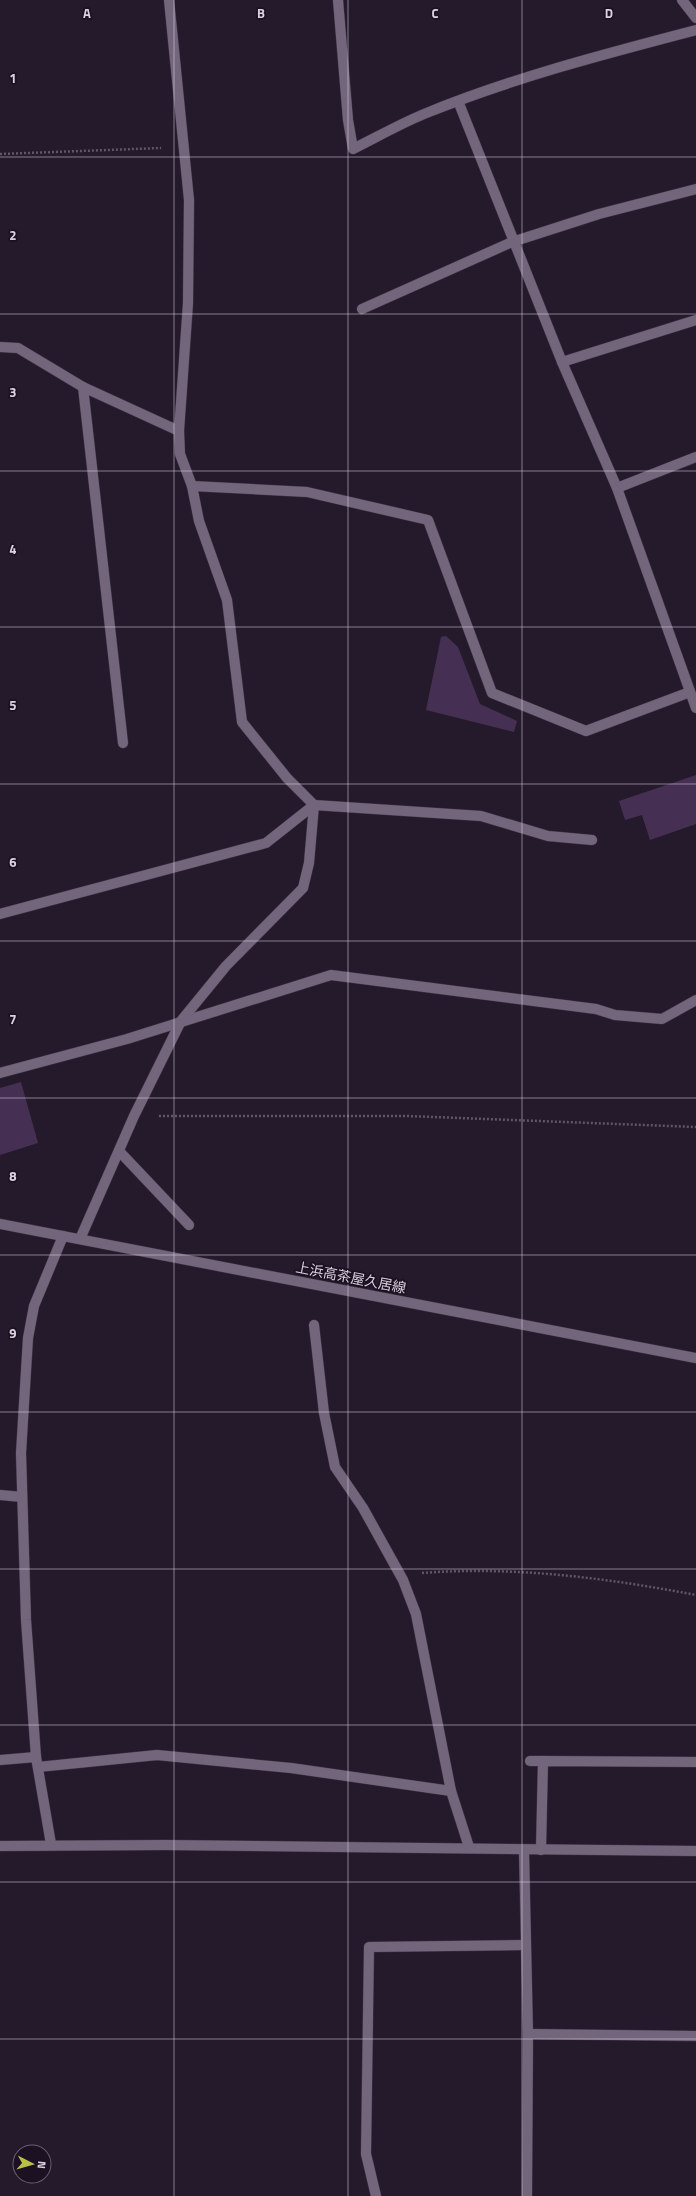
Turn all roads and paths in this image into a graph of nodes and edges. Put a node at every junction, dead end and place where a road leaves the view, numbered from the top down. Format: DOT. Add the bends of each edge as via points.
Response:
graph roads {
  1 [pos="169,0"];
  2 [pos="338,0"];
  3 [pos="682,0"];
  4 [pos="696,18"];
  5 [pos="696,30"];
  6 [pos="458,101"];
  7 [pos="184,147"];
  8 [pos="0,154"];
  9 [pos="696,189"];
  10 [pos="512,242"];
  11 [pos="362,309"];
  12 [pos="696,320"];
  13 [pos="0,347"];
  14 [pos="562,362"];
  15 [pos="84,387"];
  16 [pos="179,431"];
  17 [pos="696,457"];
  18 [pos="192,486"];
  19 [pos="617,488"];
  20 [pos="696,678"];
  21 [pos="686,681"];
  22 [pos="690,692"];
  23 [pos="696,708"];
  24 [pos="123,743"];
  25 [pos="314,805"];
  26 [pos="592,840"];
  27 [pos="0,914"];
  28 [pos="696,1000"];
  29 [pos="181,1021"];
  30 [pos="0,1072"];
  31 [pos="134,1116"];
  32 [pos="696,1127"];
  33 [pos="119,1151"];
  34 [pos="0,1224"];
  35 [pos="189,1225"];
  36 [pos="63,1236"];
  37 [pos="80,1239"];
  38 [pos="314,1325"];
  39 [pos="696,1358"];
  40 [pos="0,1495"];
  41 [pos="22,1497"];
  42 [pos="403,1580"];
  43 [pos="696,1595"];
  44 [pos="36,1757"];
  45 [pos="0,1760"];
  46 [pos="530,1761"];
  47 [pos="543,1761"];
  48 [pos="696,1762"];
  49 [pos="38,1767"];
  50 [pos="451,1791"];
  51 [pos="51,1844"];
  52 [pos="0,1846"];
  53 [pos="469,1848"];
  54 [pos="524,1850"];
  55 [pos="541,1850"];
  56 [pos="696,1851"];
  57 [pos="526,1945"];
  58 [pos="528,2034"];
  59 [pos="696,2036"];
  60 [pos="376,2196"];
  61 [pos="526,2196"];
  1 -- 7 [label="street"];
  2 -- 6 [label="street" via="348,120 353,149 423,114"];
  3 -- 4 [label="street"];
  5 -- 6 [label="street" via="568,64"];
  6 -- 10 [label="street"];
  7 -- 8 [label="path"];
  7 -- 16 [label="street" via="188,200 188,303"];
  9 -- 10 [label="street" via="599,214"];
  10 -- 11 [label="street"];
  10 -- 14 [label="street"];
  12 -- 14 [label="street"];
  13 -- 15 [label="street" via="18,348"];
  14 -- 19 [label="street"];
  15 -- 16 [label="street"];
  15 -- 24 [label="street"];
  16 -- 18 [label="street" via="180,454"];
  17 -- 19 [label="street"];
  18 -- 22 [label="street" via="307,492 428,520 492,693 586,732"];
  18 -- 25 [label="street" via="199,521 227,600 242,722 287,778"];
  19 -- 21 [label="street"];
  20 -- 21 [label="street"];
  21 -- 22 [label="street"];
  22 -- 23 [label="street"];
  25 -- 26 [label="street" via="481,816 548,836"];
  25 -- 27 [label="street" via="266,843"];
  25 -- 29 [label="street" via="309,863 303,888 226,966"];
  28 -- 29 [label="street" via="662,1019 615,1015 596,1010 332,975"];
  29 -- 30 [label="street" via="127,1039"];
  29 -- 31 [label="street"];
  31 -- 32 [label="path" via="407,1116"];
  31 -- 33 [label="street"];
  33 -- 35 [label="street"];
  33 -- 37 [label="street"];
  34 -- 36 [label="street, 上浜高茶屋久居線"];
  36 -- 37 [label="street, 上浜高茶屋久居線"];
  36 -- 41 [label="street" via="34,1306 28,1338 21,1453"];
  37 -- 39 [label="street, 上浜高茶屋久居線"];
  38 -- 42 [label="street" via="324,1413 335,1467 363,1508"];
  40 -- 41 [label="street"];
  41 -- 44 [label="street" via="26,1620"];
  42 -- 43 [label="path" via="423,1572 532,1572 632,1583"];
  42 -- 50 [label="street" via="416,1614"];
  44 -- 45 [label="street"];
  44 -- 49 [label="street"];
  46 -- 47 [label="street"];
  47 -- 48 [label="street"];
  47 -- 55 [label="street"];
  49 -- 50 [label="street" via="157,1755 291,1768"];
  49 -- 51 [label="street"];
  50 -- 53 [label="street"];
  51 -- 52 [label="street"];
  51 -- 53 [label="street"];
  53 -- 54 [label="street"];
  54 -- 55 [label="street"];
  54 -- 57 [label="street"];
  55 -- 56 [label="street"];
  57 -- 58 [label="street"];
  57 -- 60 [label="street" via="369,1947 366,2154"];
  58 -- 59 [label="street"];
  58 -- 61 [label="street"];
}
